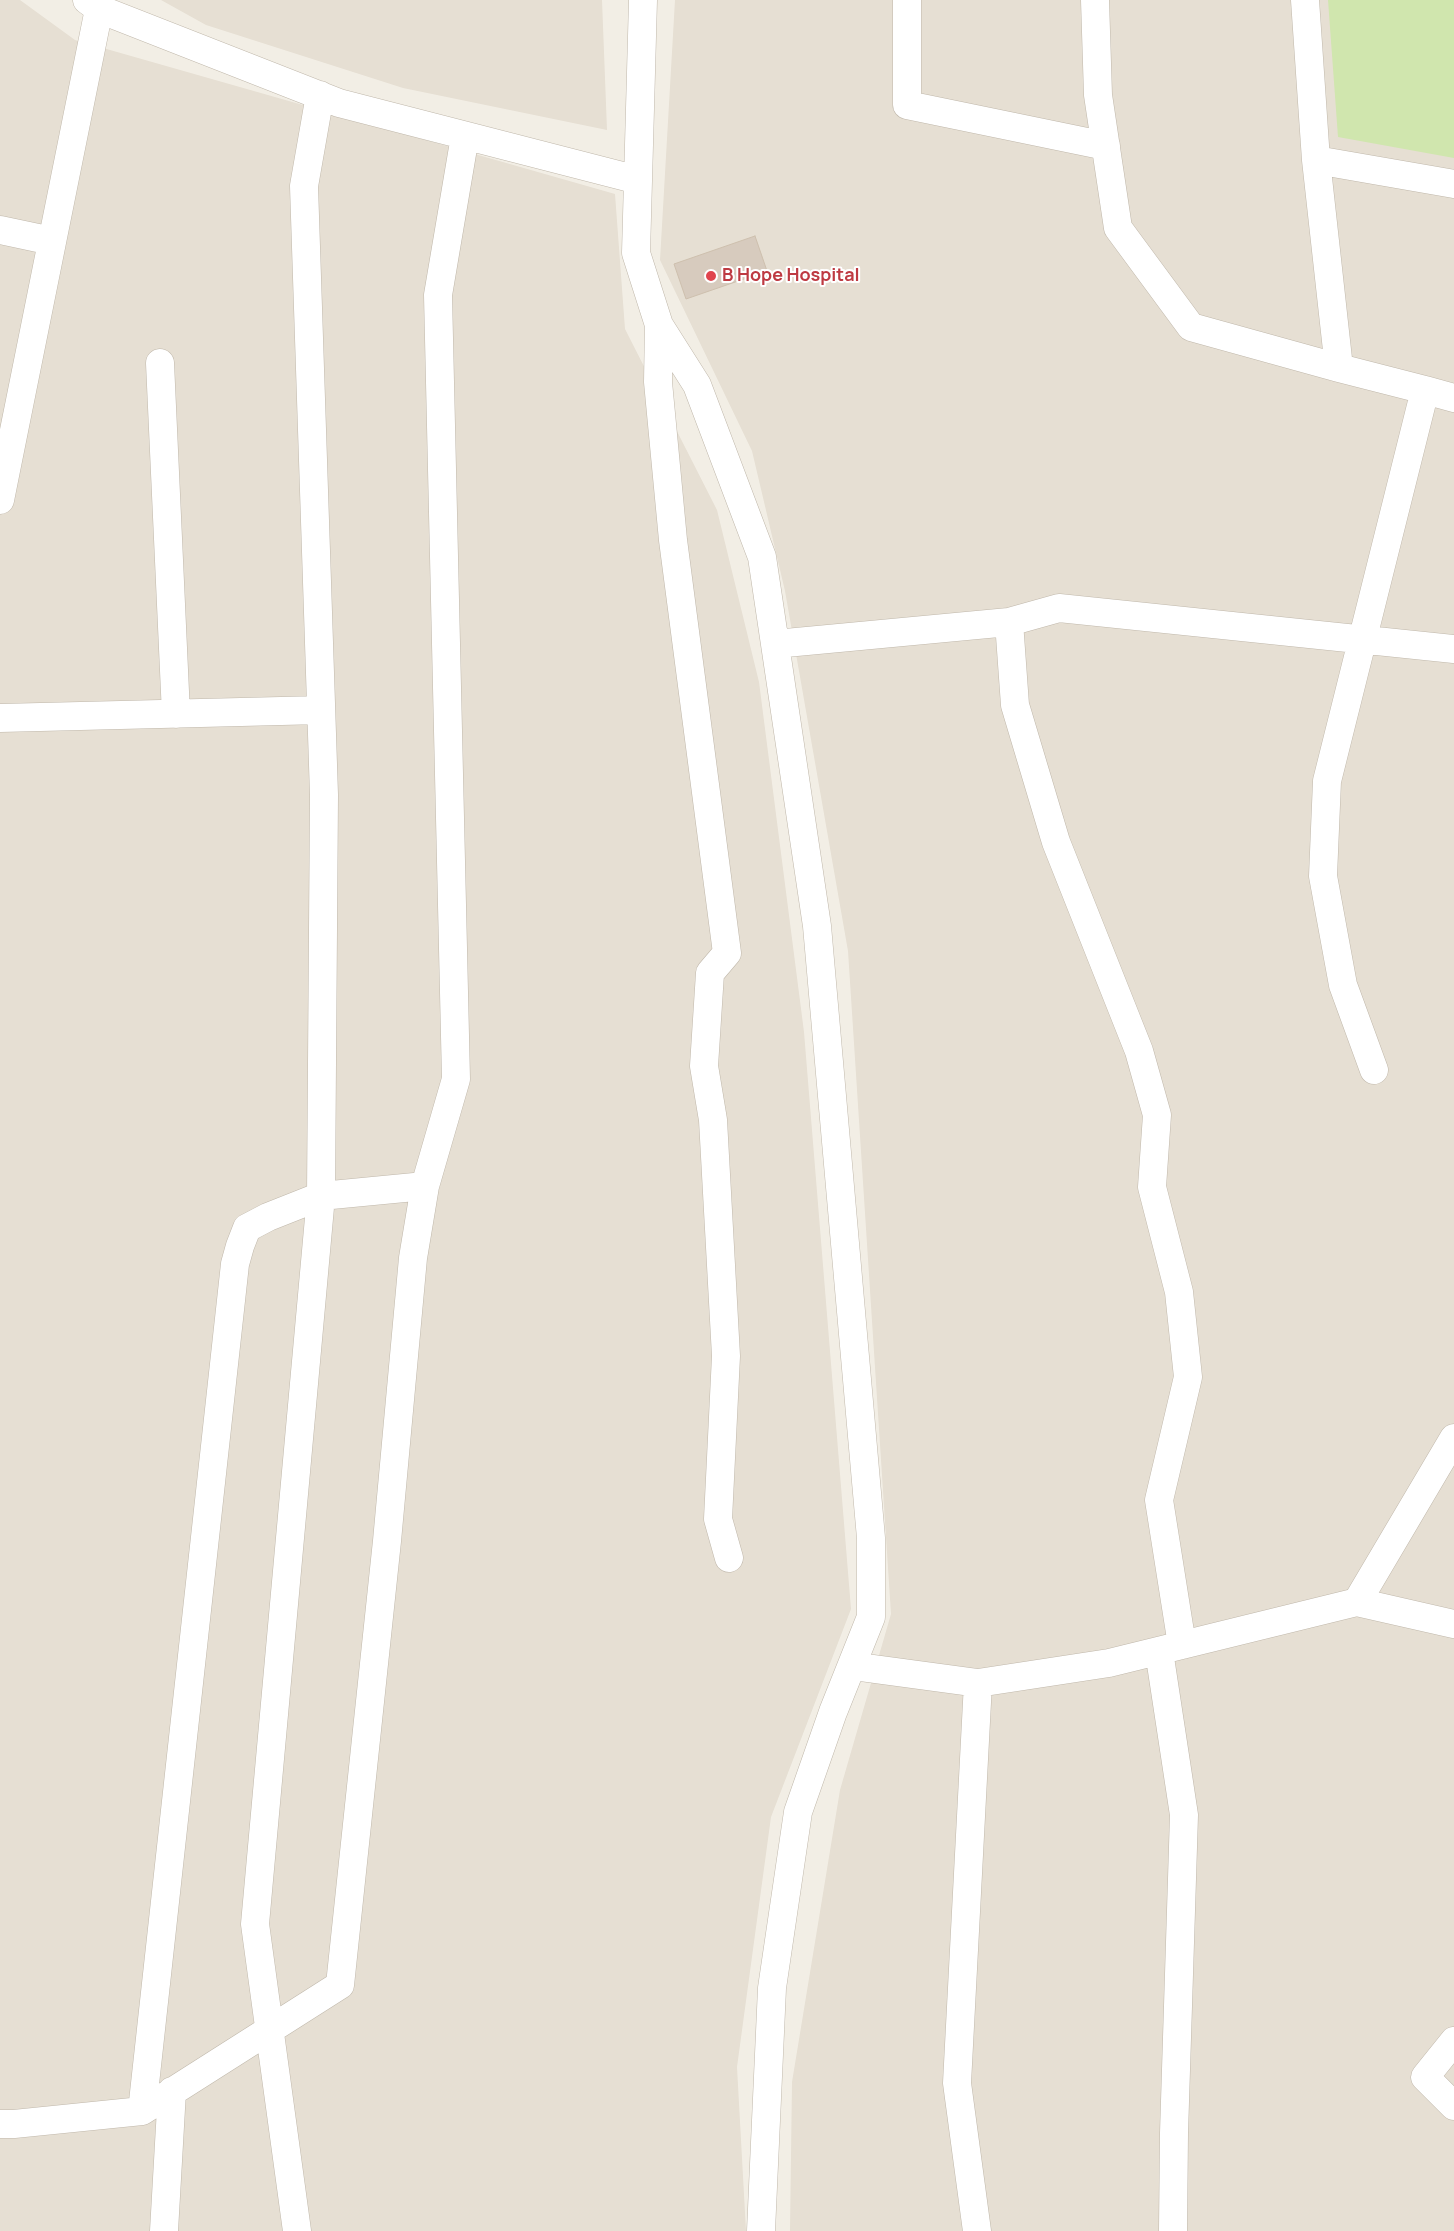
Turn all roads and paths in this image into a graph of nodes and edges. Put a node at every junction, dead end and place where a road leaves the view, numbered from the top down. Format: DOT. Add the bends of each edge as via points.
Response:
graph roads {
  1 [pos="642,0"];
  2 [pos="907,0"];
  3 [pos="1095,0"];
  4 [pos="1306,0"];
  5 [pos="93,5"];
  6 [pos="320,95"];
  7 [pos="465,136"];
  8 [pos="1106,146"];
  9 [pos="1316,160"];
  10 [pos="638,180"];
  11 [pos="1454,184"];
  12 [pos="0,230"];
  13 [pos="52,241"];
  14 [pos="659,325"];
  15 [pos="160,363"];
  16 [pos="1338,368"];
  17 [pos="1425,390"];
  18 [pos="1454,398"];
  19 [pos="0,500"];
  20 [pos="1009,622"];
  21 [pos="1364,639"];
  22 [pos="775,644"];
  23 [pos="1454,649"];
  24 [pos="321,710"];
  25 [pos="176,714"];
  26 [pos="0,718"];
  27 [pos="1374,1070"];
  28 [pos="424,1186"];
  29 [pos="321,1196"];
  30 [pos="1454,1438"];
  31 [pos="729,1558"];
  32 [pos="1357,1602"];
  33 [pos="1454,1624"];
  34 [pos="1170,1648"];
  35 [pos="852,1666"];
  36 [pos="978,1683"];
  37 [pos="270,2029"];
  38 [pos="1454,2041"];
  39 [pos="172,2091"];
  40 [pos="1454,2106"];
  41 [pos="142,2111"];
  42 [pos="0,2124"];
  43 [pos="164,2231"];
  44 [pos="297,2231"];
  45 [pos="761,2231"];
  46 [pos="977,2231"];
  47 [pos="1173,2231"];
  1 -- 10 [label="street"];
  2 -- 8 [label="street" via="907,105"];
  3 -- 8 [label="street" via="1098,95"];
  4 -- 9 [label="street"];
  5 -- 6 [label="street"];
  5 -- 13 [label="street"];
  6 -- 7 [label="street" via="339,103"];
  6 -- 24 [label="street" via="304,186"];
  7 -- 10 [label="street"];
  7 -- 28 [label="street" via="438,295 456,1079"];
  8 -- 16 [label="street" via="1118,228 1191,327"];
  9 -- 11 [label="street"];
  9 -- 16 [label="street"];
  10 -- 14 [label="street" via="636,253"];
  12 -- 13 [label="street"];
  13 -- 19 [label="street"];
  14 -- 22 [label="street" via="697,385 762,557"];
  14 -- 31 [label="street" via="658,382 673,540 727,953 710,973 704,1066 713,1120 726,1356 718,1519"];
  15 -- 25 [label="street"];
  16 -- 17 [label="street"];
  17 -- 18 [label="street"];
  17 -- 21 [label="street"];
  20 -- 21 [label="street" via="1059,608"];
  20 -- 22 [label="street"];
  20 -- 34 [label="street" via="1015,705 1056,842 1139,1051 1158,1114 1152,1187 1179,1292 1188,1377 1159,1500"];
  21 -- 23 [label="street"];
  21 -- 27 [label="street" via="1327,781 1323,876 1343,985"];
  22 -- 35 [label="street" via="817,926 871,1538 871,1617"];
  24 -- 25 [label="street"];
  24 -- 29 [label="street" via="324,796"];
  25 -- 26 [label="street"];
  28 -- 29 [label="street"];
  28 -- 37 [label="street" via="413,1258 340,1986"];
  29 -- 37 [label="street" via="254,1924"];
  29 -- 41 [label="street" via="268,1216 247,1228 235,1264"];
  30 -- 32 [label="street"];
  32 -- 33 [label="street"];
  32 -- 34 [label="street"];
  34 -- 36 [label="street" via="1109,1663"];
  34 -- 47 [label="street" via="1184,1815"];
  35 -- 36 [label="street"];
  35 -- 45 [label="street" via="798,1812 772,1988"];
  36 -- 46 [label="street" via="957,2083"];
  37 -- 39 [label="street"];
  37 -- 44 [label="street"];
  38 -- 40 [label="street" via="1425,2077"];
  39 -- 41 [label="street"];
  39 -- 43 [label="street"];
  41 -- 42 [label="street"];
}
